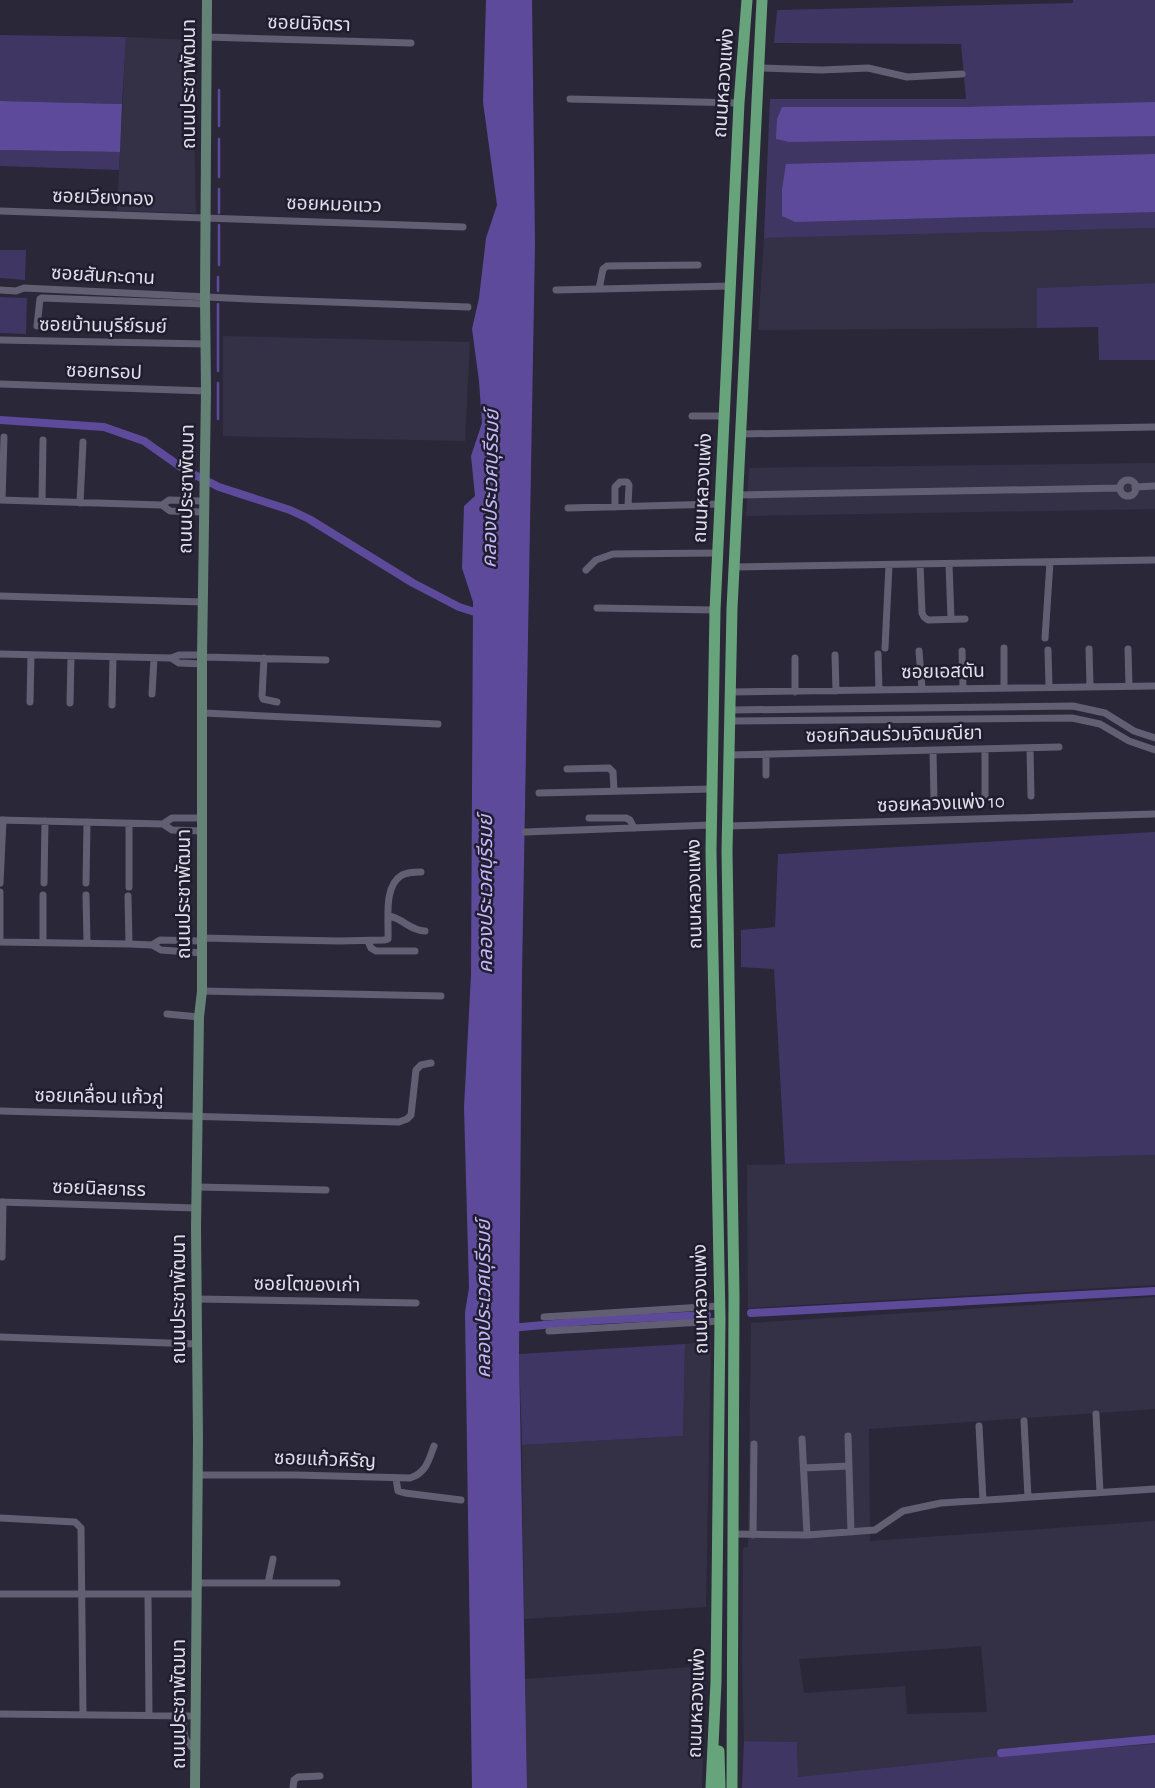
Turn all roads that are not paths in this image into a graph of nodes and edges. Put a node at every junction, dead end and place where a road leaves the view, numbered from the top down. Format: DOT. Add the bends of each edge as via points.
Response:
graph roads {
  1 [pos="207,0"];
  2 [pos="747,0"];
  3 [pos="762,0"];
  4 [pos="207,37"];
  5 [pos="411,43"];
  6 [pos="759,68"];
  7 [pos="962,74"];
  8 [pos="570,99"];
  9 [pos="739,103"];
  10 [pos="0,211"];
  11 [pos="205,218"];
  12 [pos="463,227"];
  13 [pos="698,265"];
  14 [pos="730,286"];
  15 [pos="599,289"];
  16 [pos="0,290"];
  17 [pos="556,290"];
  18 [pos="205,300"];
  19 [pos="468,308"];
  20 [pos="37,326"];
  21 [pos="0,340"];
  22 [pos="206,344"];
  23 [pos="0,384"];
  24 [pos="206,391"];
  25 [pos="692,416"];
  26 [pos="724,416"];
  27 [pos="1155,427"];
  28 [pos="741,434"];
  29 [pos="4,437"];
  30 [pos="43,440"];
  31 [pos="83,442"];
  32 [pos="1155,486"];
  33 [pos="1136,487"];
  34 [pos="1120,488"];
  35 [pos="738,495"];
  36 [pos="1,500"];
  37 [pos="204,501"];
  38 [pos="42,502"];
  39 [pos="80,503"];
  40 [pos="720,504"];
  41 [pos="162,505"];
  42 [pos="628,506"];
  43 [pos="615,507"];
  44 [pos="568,508"];
  45 [pos="203,512"];
  46 [pos="718,554"];
  47 [pos="1155,560"];
  48 [pos="1050,562"];
  49 [pos="889,564"];
  50 [pos="920,564"];
  51 [pos="949,564"];
  52 [pos="734,567"];
  53 [pos="586,570"];
  54 [pos="0,596"];
  55 [pos="202,602"];
  56 [pos="597,608"];
  57 [pos="715,610"];
  58 [pos="732,610"];
  59 [pos="951,619"];
  60 [pos="965,619"];
  61 [pos="1045,638"];
  62 [pos="885,648"];
  63 [pos="1004,648"];
  64 [pos="1089,649"];
  65 [pos="1048,650"];
  66 [pos="1128,650"];
  67 [pos="919,651"];
  68 [pos="962,651"];
  69 [pos="0,654"];
  70 [pos="878,654"];
  71 [pos="31,655"];
  72 [pos="835,655"];
  73 [pos="71,656"];
  74 [pos="113,657"];
  75 [pos="154,658"];
  76 [pos="264,658"];
  77 [pos="795,658"];
  78 [pos="202,659"];
  79 [pos="326,660"];
  80 [pos="1090,686"];
  81 [pos="1129,686"];
  82 [pos="1155,686"];
  83 [pos="1004,687"];
  84 [pos="1049,687"];
  85 [pos="963,688"];
  86 [pos="922,689"];
  87 [pos="879,690"];
  88 [pos="836,691"];
  89 [pos="731,692"];
  90 [pos="796,692"];
  91 [pos="152,694"];
  92 [pos="30,702"];
  93 [pos="277,702"];
  94 [pos="70,704"];
  95 [pos="112,704"];
  96 [pos="788,709"];
  97 [pos="203,713"];
  98 [pos="731,716"];
  99 [pos="788,721"];
  100 [pos="438,724"];
  101 [pos="1155,738"];
  102 [pos="1059,747"];
  103 [pos="1030,748"];
  104 [pos="933,750"];
  105 [pos="985,750"];
  106 [pos="1155,750"];
  107 [pos="766,754"];
  108 [pos="729,755"];
  109 [pos="567,769"];
  110 [pos="766,776"];
  111 [pos="712,789"];
  112 [pos="614,791"];
  113 [pos="538,793"];
  114 [pos="1031,796"];
  115 [pos="985,798"];
  116 [pos="934,800"];
  117 [pos="1155,814"];
  118 [pos="202,818"];
  119 [pos="589,818"];
  120 [pos="1,820"];
  121 [pos="45,821"];
  122 [pos="87,822"];
  123 [pos="129,824"];
  124 [pos="163,824"];
  125 [pos="712,825"];
  126 [pos="728,826"];
  127 [pos="634,828"];
  128 [pos="202,831"];
  129 [pos="525,832"];
  130 [pos="727,851"];
  131 [pos="711,852"];
  132 [pos="421,872"];
  133 [pos="0,883"];
  134 [pos="44,883"];
  135 [pos="86,883"];
  136 [pos="129,887"];
  137 [pos="0,892"];
  138 [pos="43,895"];
  139 [pos="86,895"];
  140 [pos="128,896"];
  141 [pos="389,916"];
  142 [pos="425,931"];
  143 [pos="202,939"];
  144 [pos="43,941"];
  145 [pos="368,941"];
  146 [pos="87,942"];
  147 [pos="129,944"];
  148 [pos="152,945"];
  149 [pos="415,951"];
  150 [pos="202,953"];
  151 [pos="202,991"];
  152 [pos="441,996"];
  153 [pos="167,1014"];
  154 [pos="199,1017"];
  155 [pos="431,1062"];
  156 [pos="0,1111"];
  157 [pos="198,1115"];
  158 [pos="196,1187"];
  159 [pos="326,1190"];
  160 [pos="2,1202"];
  161 [pos="196,1208"];
  162 [pos="2,1257"];
  163 [pos="197,1299"];
  164 [pos="416,1303"];
  165 [pos="719,1306"];
  166 [pos="544,1317"];
  167 [pos="720,1321"];
  168 [pos="549,1331"];
  169 [pos="0,1337"];
  170 [pos="196,1344"];
  171 [pos="1096,1414"];
  172 [pos="1024,1421"];
  173 [pos="980,1426"];
  174 [pos="848,1436"];
  175 [pos="802,1439"];
  176 [pos="754,1444"];
  177 [pos="434,1446"];
  178 [pos="849,1466"];
  179 [pos="804,1468"];
  180 [pos="198,1475"];
  181 [pos="396,1479"];
  182 [pos="1155,1489"];
  183 [pos="1100,1492"];
  184 [pos="1028,1497"];
  185 [pos="461,1500"];
  186 [pos="983,1500"];
  187 [pos="0,1518"];
  188 [pos="851,1532"];
  189 [pos="734,1534"];
  190 [pos="753,1535"];
  191 [pos="806,1535"];
  192 [pos="273,1558"];
  193 [pos="197,1583"];
  194 [pos="268,1583"];
  195 [pos="337,1583"];
  196 [pos="0,1594"];
  197 [pos="83,1594"];
  198 [pos="148,1594"];
  199 [pos="197,1594"];
  200 [pos="716,1682"];
  201 [pos="0,1714"];
  202 [pos="83,1714"];
  203 [pos="149,1715"];
  204 [pos="183,1716"];
  205 [pos="196,1716"];
  206 [pos="196,1752"];
  207 [pos="320,1776"];
  208 [pos="196,1788"];
  209 [pos="293,1788"];
  210 [pos="712,1788"];
  211 [pos="720,1788"];
  212 [pos="732,1788"];
  1 -- 4 [label="street, ถนนประชาพัฒนา"];
  2 -- 9 [label="main road, ถนนหลวงแพ่ง"];
  3 -- 6 [label="main road, ถนนหลวงแพ่ง"];
  4 -- 5 [label="street, ซอยนิจิตรา"];
  4 -- 11 [label="street, ถนนประชาพัฒนา"];
  6 -- 7 [label="street" via="868,68 907,77"];
  6 -- 28 [label="main road, ถนนหลวงแพ่ง"];
  8 -- 9 [label="street"];
  9 -- 14 [label="main road, ถนนหลวงแพ่ง"];
  10 -- 11 [label="street, ซอยเวียงทอง"];
  11 -- 12 [label="street, ซอยหมอแวว"];
  11 -- 18 [label="street, ถนนประชาพัฒนา"];
  13 -- 15 [label="street" via="607,266 603,268"];
  14 -- 15 [label="street"];
  14 -- 26 [label="main road, ถนนหลวงแพ่ง"];
  15 -- 17 [label="street"];
  16 -- 18 [label="street, ซอยสันกะดาน" via="24,288"];
  18 -- 19 [label="street"];
  18 -- 20 [label="street" via="40,298"];
  18 -- 22 [label="street, ถนนประชาพัฒนา"];
  21 -- 22 [label="street, ซอยบ้านบุรีย์รมย์"];
  22 -- 24 [label="street, ถนนประชาพัฒนา"];
  23 -- 24 [label="street, ซอยทรอป"];
  24 -- 37 [label="street, ถนนประชาพัฒนา"];
  25 -- 26 [label="street"];
  26 -- 40 [label="main road, ถนนหลวงแพ่ง"];
  27 -- 28 [label="street"];
  28 -- 35 [label="main road, ถนนหลวงแพ่ง"];
  29 -- 36 [label="street"];
  30 -- 38 [label="street"];
  31 -- 39 [label="street"];
  32 -- 33 [label="street"];
  33 -- 34 [label="street" via="1128,480"];
  33 -- 34 [label="street" via="1128,496"];
  34 -- 35 [label="street"];
  35 -- 52 [label="main road, ถนนหลวงแพ่ง"];
  36 -- 38 [label="street"];
  37 -- 41 [label="street" via="169,500"];
  37 -- 45 [label="street, ถนนประชาพัฒนา"];
  38 -- 39 [label="street"];
  39 -- 41 [label="street"];
  40 -- 42 [label="street"];
  40 -- 46 [label="main road, ถนนหลวงแพ่ง"];
  41 -- 45 [label="street" via="170,511"];
  42 -- 43 [label="street"];
  42 -- 43 [label="street" via="629,485 620,482 615,487"];
  43 -- 44 [label="street"];
  45 -- 55 [label="street, ถนนประชาพัฒนา"];
  46 -- 53 [label="street" via="613,554 596,560"];
  46 -- 57 [label="main road, ถนนหลวงแพ่ง"];
  47 -- 48 [label="street"];
  48 -- 51 [label="street"];
  48 -- 61 [label="street"];
  49 -- 50 [label="street"];
  49 -- 52 [label="street"];
  49 -- 62 [label="street"];
  50 -- 51 [label="street"];
  50 -- 59 [label="street" via="922,614 928,620"];
  51 -- 59 [label="street"];
  52 -- 58 [label="main road, ถนนหลวงแพ่ง"];
  54 -- 55 [label="street"];
  55 -- 78 [label="street, ถนนประชาพัฒนา"];
  56 -- 57 [label="street"];
  57 -- 58 [label="main road"];
  57 -- 111 [label="main road, ถนนหลวงแพ่ง"];
  58 -- 89 [label="main road, ถนนหลวงแพ่ง"];
  59 -- 60 [label="street"];
  63 -- 83 [label="street"];
  64 -- 80 [label="street"];
  65 -- 84 [label="street"];
  66 -- 81 [label="street"];
  67 -- 86 [label="street"];
  68 -- 85 [label="street"];
  69 -- 71 [label="street"];
  70 -- 87 [label="street"];
  71 -- 73 [label="street"];
  71 -- 92 [label="street"];
  72 -- 88 [label="street"];
  73 -- 74 [label="street"];
  73 -- 94 [label="street"];
  74 -- 75 [label="street"];
  74 -- 95 [label="street"];
  75 -- 78 [label="street" via="171,658 179,654"];
  75 -- 91 [label="street"];
  76 -- 78 [label="street"];
  76 -- 79 [label="street"];
  76 -- 93 [label="street" via="262,696"];
  77 -- 90 [label="street"];
  78 -- 97 [label="street, ถนนประชาพัฒนา"];
  80 -- 81 [label="street, ซอยเอสตัน"];
  80 -- 84 [label="street, ซอยเอสตัน"];
  81 -- 82 [label="street, ซอยเอสตัน"];
  83 -- 84 [label="street, ซอยเอสตัน"];
  83 -- 85 [label="street, ซอยเอสตัน"];
  85 -- 86 [label="street, ซอยเอสตัน"];
  86 -- 87 [label="street, ซอยเอสตัน"];
  87 -- 88 [label="street, ซอยเอสตัน"];
  88 -- 90 [label="street, ซอยเอสตัน"];
  89 -- 90 [label="street, ซอยเอสตัน"];
  89 -- 98 [label="main road, ถนนหลวงแพ่ง"];
  96 -- 98 [label="street"];
  96 -- 99 [label="street"];
  96 -- 101 [label="street" via="1073,706 1105,713"];
  97 -- 100 [label="street"];
  97 -- 118 [label="street, ถนนประชาพัฒนา"];
  98 -- 99 [label="street"];
  98 -- 108 [label="main road, ถนนหลวงแพ่ง"];
  99 -- 106 [label="street" via="1072,718 1100,724 1129,741"];
  102 -- 103 [label="street, ซอยทิวสนร่วมจิตมณียา"];
  103 -- 105 [label="street, ซอยทิวสนร่วมจิตมณียา"];
  103 -- 114 [label="street"];
  104 -- 105 [label="street, ซอยทิวสนร่วมจิตมณียา"];
  104 -- 107 [label="street, ซอยทิวสนร่วมจิตมณียา"];
  104 -- 116 [label="street"];
  105 -- 115 [label="street"];
  107 -- 108 [label="street, ซอยทิวสนร่วมจิตมณียา"];
  107 -- 110 [label="street"];
  108 -- 126 [label="main road, ถนนหลวงแพ่ง"];
  109 -- 112 [label="street" via="609,768 613,772"];
  111 -- 112 [label="street"];
  111 -- 125 [label="main road, ถนนหลวงแพ่ง"];
  112 -- 113 [label="street"];
  117 -- 126 [label="street, ซอยหลวงแพ่ง 10"];
  118 -- 124 [label="street" via="172,818"];
  118 -- 128 [label="street, ถนนประชาพัฒนา"];
  119 -- 127 [label="street" via="626,818"];
  120 -- 121 [label="street"];
  120 -- 133 [label="street"];
  121 -- 122 [label="street"];
  121 -- 134 [label="street"];
  122 -- 123 [label="street"];
  122 -- 135 [label="street"];
  123 -- 124 [label="street"];
  123 -- 136 [label="street"];
  124 -- 128 [label="street" via="172,830"];
  125 -- 127 [label="street"];
  125 -- 131 [label="main road, ถนนหลวงแพ่ง"];
  126 -- 130 [label="main road, ถนนหลวงแพ่ง"];
  127 -- 129 [label="street"];
  128 -- 143 [label="street, ถนนประชาพัฒนา"];
  130 -- 131 [label="main road"];
  130 -- 189 [label="main road, ถนนหลวงแพ่ง"];
  131 -- 165 [label="main road, ถนนหลวงแพ่ง"];
  132 -- 141 [label="street" via="407,873 396,881 390,898"];
  137 -- 144 [label="street" via="0,942"];
  138 -- 144 [label="street"];
  139 -- 146 [label="street"];
  140 -- 147 [label="street"];
  141 -- 142 [label="street" via="401,919 417,931"];
  141 -- 145 [label="street" via="388,939"];
  143 -- 145 [label="street"];
  143 -- 148 [label="street" via="160,940"];
  143 -- 150 [label="street, ถนนประชาพัฒนา"];
  144 -- 146 [label="street"];
  145 -- 149 [label="street" via="376,951"];
  146 -- 147 [label="street"];
  147 -- 148 [label="street"];
  148 -- 150 [label="street" via="161,950"];
  150 -- 151 [label="street, ถนนประชาพัฒนา"];
  151 -- 152 [label="street"];
  151 -- 154 [label="street, ถนนประชาพัฒนา"];
  153 -- 154 [label="street"];
  154 -- 157 [label="street, ถนนประชาพัฒนา"];
  155 -- 157 [label="street, ซอยเคลื่อน แก้วภู่" via="416,1070 412,1115 399,1122"];
  156 -- 157 [label="street, ซอยเคลื่อน แก้วภู่"];
  157 -- 158 [label="street, ถนนประชาพัฒนา"];
  158 -- 159 [label="street"];
  158 -- 161 [label="street, ถนนประชาพัฒนา"];
  160 -- 161 [label="street, ซอยนิลยาธร"];
  160 -- 162 [label="street"];
  161 -- 163 [label="street, ถนนประชาพัฒนา"];
  163 -- 164 [label="street, ซอยโตของเก่า"];
  163 -- 170 [label="street, ถนนประชาพัฒนา"];
  165 -- 166 [label="street"];
  165 -- 167 [label="main road, ถนนหลวงแพ่ง"];
  167 -- 168 [label="street"];
  167 -- 200 [label="main road, ถนนหลวงแพ่ง"];
  169 -- 170 [label="street"];
  170 -- 180 [label="street, ถนนประชาพัฒนา"];
  171 -- 183 [label="street"];
  172 -- 184 [label="street"];
  173 -- 186 [label="street"];
  174 -- 178 [label="street"];
  175 -- 179 [label="street"];
  176 -- 190 [label="street"];
  177 -- 181 [label="street, ซอยแก้วหิรัญ" via="427,1465 419,1475"];
  178 -- 179 [label="street"];
  178 -- 188 [label="street"];
  179 -- 191 [label="street"];
  180 -- 181 [label="street, ซอยแก้วหิรัญ"];
  180 -- 193 [label="street, ถนนประชาพัฒนา"];
  181 -- 185 [label="street" via="398,1491 405,1494"];
  182 -- 183 [label="street"];
  183 -- 184 [label="street"];
  184 -- 186 [label="street"];
  186 -- 188 [label="street" via="908,1509 878,1529"];
  187 -- 197 [label="street" via="75,1522 79,1525 83,1535"];
  188 -- 191 [label="street"];
  189 -- 190 [label="street"];
  189 -- 212 [label="main road, ถนนหลวงแพ่ง"];
  190 -- 191 [label="street"];
  192 -- 194 [label="street"];
  193 -- 194 [label="street"];
  193 -- 199 [label="street, ถนนประชาพัฒนา"];
  194 -- 195 [label="street"];
  196 -- 197 [label="street"];
  197 -- 198 [label="street"];
  197 -- 202 [label="street"];
  198 -- 199 [label="street"];
  198 -- 203 [label="street"];
  199 -- 205 [label="street, ถนนประชาพัฒนา"];
  200 -- 210 [label="main road, ถนนหลวงแพ่ง"];
  200 -- 211 [label="main road"];
  201 -- 202 [label="street"];
  202 -- 203 [label="street"];
  203 -- 204 [label="street"];
  204 -- 205 [label="street"];
  204 -- 206 [label="street" via="186,1742"];
  205 -- 206 [label="street, ถนนประชาพัฒนา"];
  206 -- 208 [label="street, ถนนประชาพัฒนา"];
  207 -- 209 [label="street" via="298,1777"];
}
